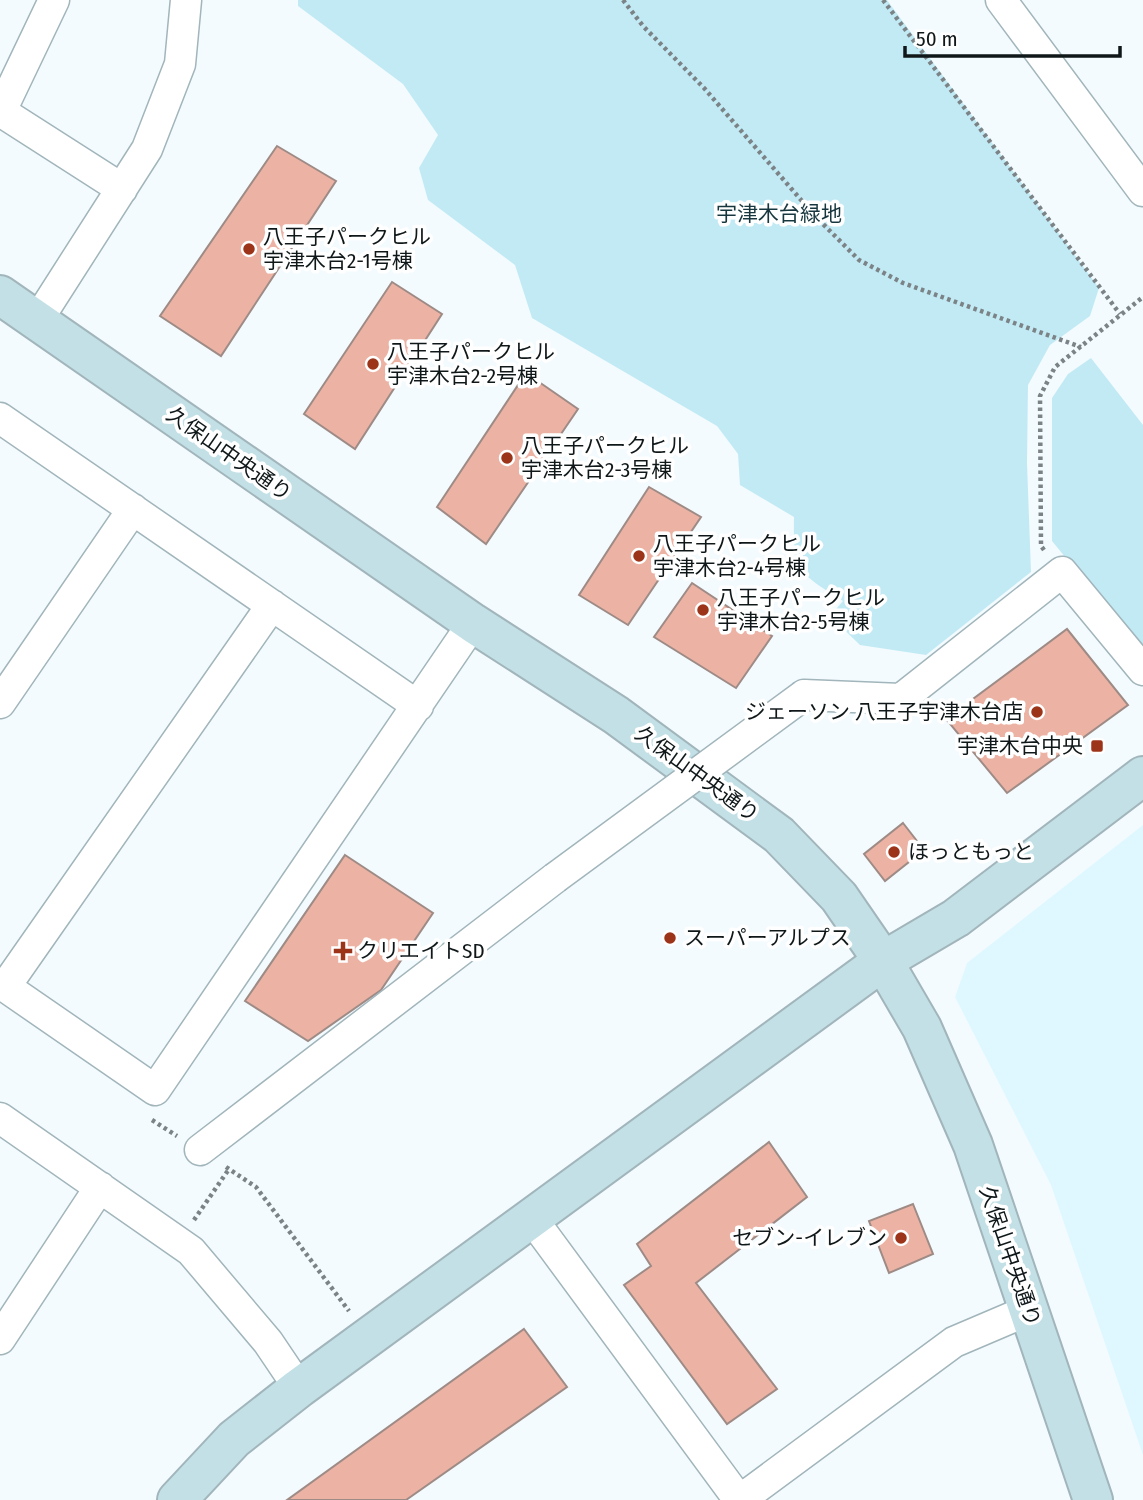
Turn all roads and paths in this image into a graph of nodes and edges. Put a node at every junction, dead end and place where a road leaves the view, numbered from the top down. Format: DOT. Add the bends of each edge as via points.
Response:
graph roads {
  1 [pos="54,0"];
  2 [pos="186,0"];
  3 [pos="623,0"];
  4 [pos="883,0"];
  5 [pos="1001,0"];
  6 [pos="1,111"];
  7 [pos="122,188"];
  8 [pos="1143,191"];
  9 [pos="0,295"];
  10 [pos="1143,297"];
  11 [pos="1120,314"];
  12 [pos="37,321"];
  13 [pos="1081,347"];
  14 [pos="0,418"];
  15 [pos="133,509"];
  16 [pos="1062,572"];
  17 [pos="272,606"];
  18 [pos="473,623"];
  19 [pos="1143,670"];
  20 [pos="0,703"];
  21 [pos="418,706"];
  22 [pos="1143,776"];
  23 [pos="883,961"];
  24 [pos="3,985"];
  25 [pos="0,1118"];
  26 [pos="200,1150"];
  27 [pos="229,1169"];
  28 [pos="100,1187"];
  29 [pos="530,1216"];
  30 [pos="179,1242"];
  31 [pos="1029,1310"];
  32 [pos="0,1339"];
  33 [pos="299,1388"];
  34 [pos="177,1500"];
  35 [pos="740,1500"];
  36 [pos="1093,1500"];
  1 -- 6 [label="street"];
  2 -- 7 [label="street" via="180,64 147,149"];
  3 -- 13 [label="path" via="859,260 903,283"];
  4 -- 11 [label="path"];
  5 -- 8 [label="street"];
  6 -- 7 [label="street"];
  7 -- 12 [label="street"];
  9 -- 12 [label="street, 久保山中央通り"];
  10 -- 11 [label="path"];
  11 -- 13 [label="path"];
  12 -- 18 [label="street, 久保山中央通り"];
  13 -- 16 [label="path" via="1055,367 1040,396 1041,546"];
  14 -- 15 [label="street"];
  15 -- 17 [label="street"];
  15 -- 20 [label="street"];
  16 -- 19 [label="street"];
  16 -- 26 [label="street, bridge" via="901,699 804,695 555,878"];
  17 -- 21 [label="street"];
  17 -- 24 [label="street"];
  18 -- 21 [label="street"];
  18 -- 23 [label="street, 久保山中央通り" via="616,715 779,835 839,897"];
  21 -- 24 [label="street" via="155,1090"];
  22 -- 23 [label="street" via="956,918"];
  23 -- 29 [label="street"];
  23 -- 31 [label="street, 久保山中央通り" via="922,1028 973,1145"];
  25 -- 28 [label="street"];
  27 -- 30 [label="path"];
  28 -- 30 [label="street"];
  28 -- 32 [label="street"];
  29 -- 33 [label="street"];
  29 -- 35 [label="street"];
  30 -- 33 [label="street" via="268,1342"];
  31 -- 35 [label="street" via="954,1342"];
  31 -- 36 [label="street, 久保山中央通り"];
  33 -- 34 [label="street" via="234,1439"];
}
